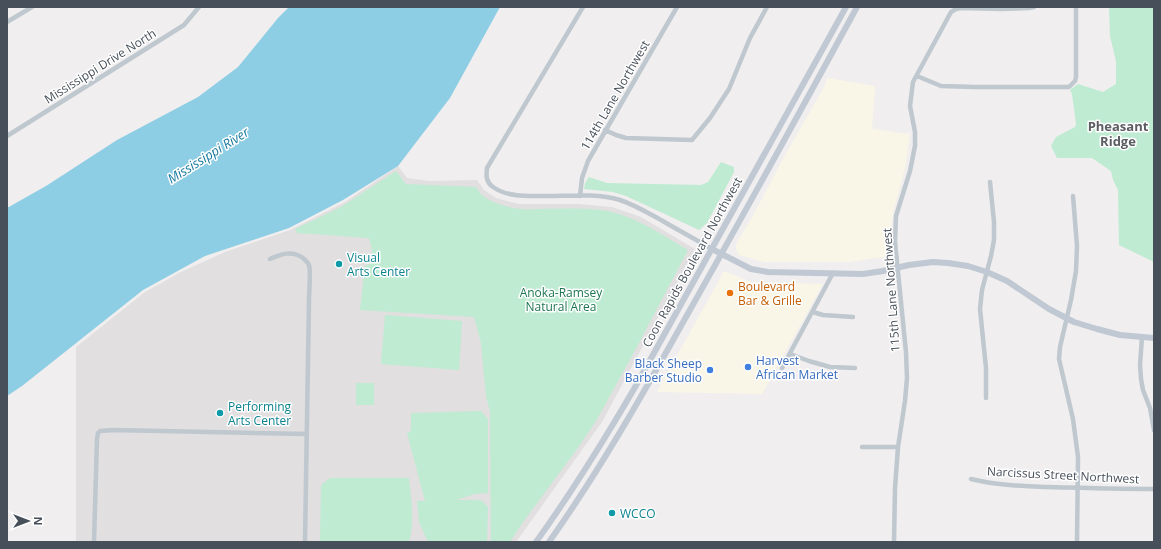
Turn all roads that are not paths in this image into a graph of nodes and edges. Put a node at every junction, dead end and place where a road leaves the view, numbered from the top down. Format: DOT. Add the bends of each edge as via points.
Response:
graph roads {
  1 [pos="32,7"];
  2 [pos="199,7"];
  3 [pos="583,7"];
  4 [pos="678,7"];
  5 [pos="767,7"];
  6 [pos="846,7"];
  7 [pos="858,7"];
  8 [pos="1034,7"];
  9 [pos="1076,7"];
  10 [pos="961,8"];
  11 [pos="7,22"];
  12 [pos="917,76"];
  13 [pos="605,130"];
  14 [pos="7,136"];
  15 [pos="990,182"];
  16 [pos="580,196"];
  17 [pos="1073,196"];
  18 [pos="712,249"];
  19 [pos="721,254"];
  20 [pos="270,259"];
  21 [pos="898,267"];
  22 [pos="987,272"];
  23 [pos="833,273"];
  24 [pos="813,312"];
  25 [pos="853,317"];
  26 [pos="1067,318"];
  27 [pos="1142,338"];
  28 [pos="1154,338"];
  29 [pos="790,354"];
  30 [pos="782,368"];
  31 [pos="855,368"];
  32 [pos="986,398"];
  33 [pos="1152,407"];
  34 [pos="1154,430"];
  35 [pos="307,434"];
  36 [pos="862,447"];
  37 [pos="898,447"];
  38 [pos="972,480"];
  39 [pos="1078,488"];
  40 [pos="1154,489"];
  41 [pos="94,542"];
  42 [pos="305,542"];
  43 [pos="536,542"];
  44 [pos="549,542"];
  45 [pos="894,542"];
  46 [pos="1077,542"];
  1 -- 11 [label="street"];
  2 -- 14 [label="street, Mississippi Drive North" via="184,25"];
  3 -- 16 [label="street" via="487,168 486,176 489,184 507,193 528,196"];
  4 -- 13 [label="street, 114th Lane Northwest"];
  5 -- 13 [label="street" via="750,38 729,89 692,140 626,138"];
  6 -- 18 [label="main road, Coon Rapids Boulevard Northwest"];
  7 -- 19 [label="main road, Coon Rapids Boulevard Northwest"];
  8 -- 10 [label="street"];
  9 -- 12 [label="street" via="1076,77 1069,87 941,86"];
  10 -- 12 [label="street, 115th Lane Northwest" via="951,12"];
  12 -- 21 [label="street, 115th Lane Northwest" via="913,82 910,106 915,146 896,216 895,242"];
  13 -- 16 [label="street, 114th Lane Northwest" via="584,169"];
  15 -- 22 [label="street" via="994,231"];
  16 -- 18 [label="street" via="603,197 628,203"];
  17 -- 26 [label="street" via="1077,265"];
  18 -- 19 [label="main road"];
  18 -- 43 [label="main road, Coon Rapids Boulevard Northwest" via="603,442"];
  19 -- 23 [label="main road" via="757,271"];
  19 -- 44 [label="main road, Coon Rapids Boulevard Northwest" via="603,462"];
  20 -- 35 [label="street" via="293,254 298,255 309,266"];
  21 -- 22 [label="main road" via="944,262"];
  21 -- 23 [label="main road" via="867,273"];
  21 -- 37 [label="street, 115th Lane Northwest" via="907,378"];
  22 -- 26 [label="main road" via="1014,285"];
  22 -- 32 [label="street" via="980,309"];
  23 -- 24 [label="street"];
  24 -- 25 [label="street"];
  24 -- 29 [label="street"];
  26 -- 27 [label="main road" via="1102,331"];
  26 -- 39 [label="street" via="1059,359 1073,419 1078,457"];
  27 -- 28 [label="main road"];
  27 -- 33 [label="street" via="1141,379 1143,390"];
  29 -- 30 [label="street"];
  29 -- 31 [label="street" via="830,367"];
  33 -- 34 [label="street"];
  35 -- 41 [label="street" via="100,431 97,439"];
  35 -- 42 [label="street"];
  36 -- 37 [label="street"];
  37 -- 45 [label="street, 115th Lane Northwest"];
  38 -- 39 [label="street, Narcissus Street Northwest" via="1023,486"];
  39 -- 40 [label="street, Narcissus Street Northwest"];
  39 -- 46 [label="street"];
}
